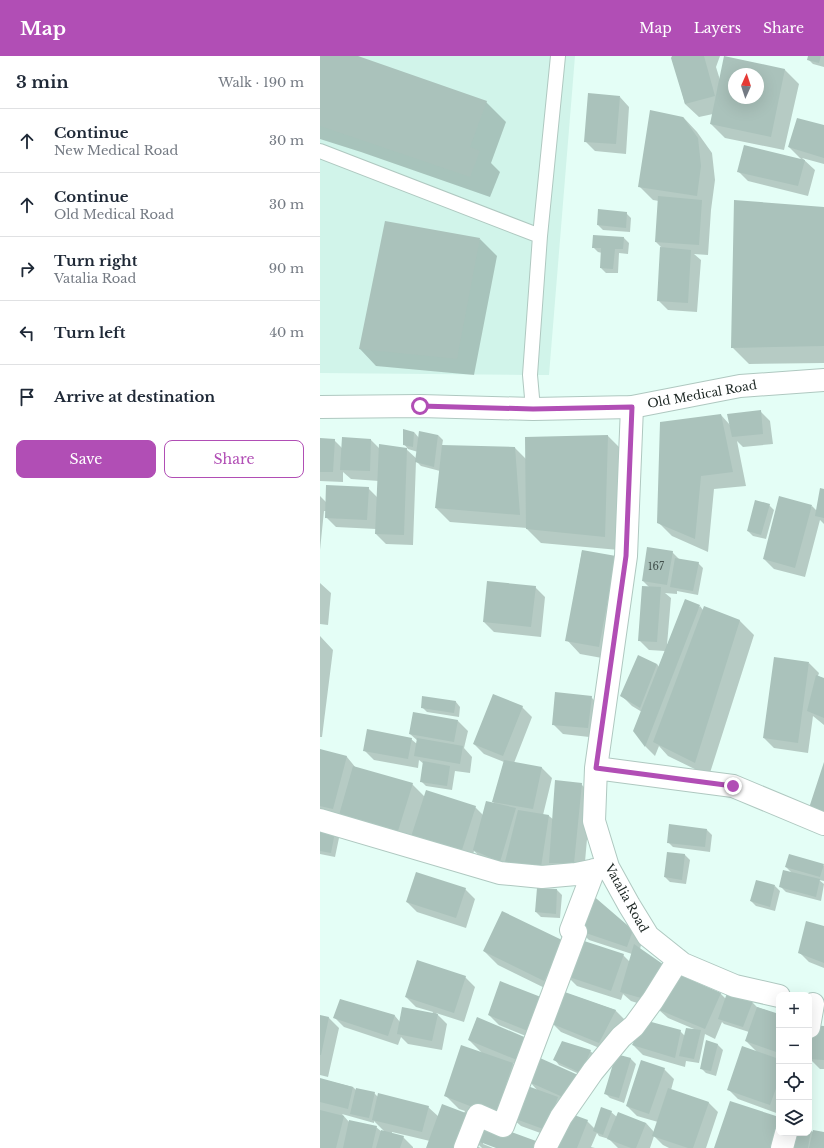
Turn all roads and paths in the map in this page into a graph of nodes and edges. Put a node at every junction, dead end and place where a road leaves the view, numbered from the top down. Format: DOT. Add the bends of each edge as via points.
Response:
graph roads {
  1 [pos="558,56"];
  2 [pos="320,151"];
  3 [pos="540,236"];
  4 [pos="824,380"];
  5 [pos="320,407"];
  6 [pos="632,407"];
  7 [pos="533,409"];
  8 [pos="596,768"];
  9 [pos="320,820"];
  10 [pos="824,824"];
  11 [pos="601,869"];
  12 [pos="678,960"];
  13 [pos="776,995"];
  14 [pos="816,1004"];
  15 [pos="812,1017"];
  16 [pos="785,1136"];
  17 [pos="465,1148"];
  18 [pos="545,1148"];
  19 [pos="782,1148"];
  1 -- 3 [label="lane"];
  2 -- 3 [label="lane"];
  3 -- 7 [label="lane" via="530,375"];
  4 -- 6 [label="street, Old Medical Road" via="740,386"];
  5 -- 7 [label="street, Old Medical Road"];
  6 -- 7 [label="street, Old Medical Road"];
  6 -- 8 [label="street, Vatalia Road" via="626,556"];
  8 -- 10 [label="street" via="733,786"];
  8 -- 11 [label="street, Vatalia Road" via="594,821"];
  9 -- 11 [label="street" via="500,873 542,877"];
  11 -- 12 [label="street, Vatalia Road" via="629,905 648,936"];
  11 -- 17 [label="street" via="571,930 576,932 503,1126 478,1116"];
  12 -- 13 [label="street, Vatalia Road" via="735,986"];
  12 -- 18 [label="street" via="634,1026 621,1037 593,1071 561,1117"];
  14 -- 15 [label="street"];
  16 -- 19 [label="street"];
}
